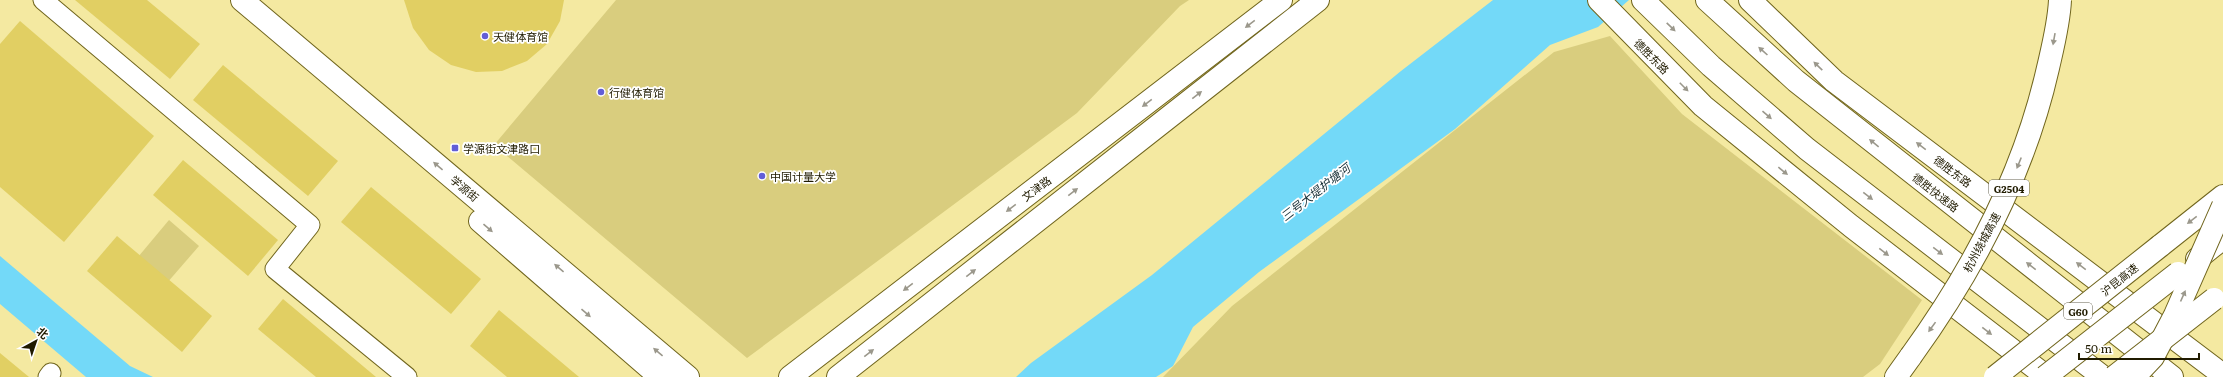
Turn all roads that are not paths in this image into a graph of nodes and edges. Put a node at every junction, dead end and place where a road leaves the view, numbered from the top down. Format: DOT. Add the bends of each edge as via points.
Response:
graph roads {
  1 [pos="43,0"];
  2 [pos="226,0"];
  3 [pos="242,0"];
  4 [pos="1281,0"];
  5 [pos="1318,0"];
  6 [pos="1599,0"];
  7 [pos="1643,0"];
  8 [pos="1706,0"];
  9 [pos="1750,0"];
  10 [pos="2060,0"];
  11 [pos="2223,196"];
  12 [pos="2223,206"];
  13 [pos="2223,238"];
  14 [pos="2218,296"];
  15 [pos="2223,375"];
  16 [pos="407,377"];
  17 [pos="660,377"];
  18 [pos="688,377"];
  19 [pos="790,377"];
  20 [pos="838,377"];
  21 [pos="1896,377"];
  22 [pos="1995,377"];
  23 [pos="2046,377"];
  24 [pos="2103,377"];
  25 [pos="2114,377"];
  26 [pos="2134,377"];
  27 [pos="2172,377"];
  1 -- 16 [label="street" via="310,225 275,269"];
  2 -- 17 [label="main road, 学源街, one-way"];
  18 -- 3 [label="main road, 学源街, one-way"];
  4 -- 19 [label="main road, 文津路, one-way"];
  20 -- 5 [label="main road, one-way"];
  6 -- 23 [label="main road, 德胜东路, one-way" via="1703,106 1851,226"];
  7 -- 24 [label="main road, one-way" via="1711,66 1806,149"];
  27 -- 8 [label="main road, 德胜快速路, one-way" via="1796,81"];
  15 -- 9 [label="main road, 德胜东路, one-way" via="1834,81"];
  10 -- 21 [label="main road, 杭州绕城高速 / G2504, one-way, bridge" via="2040,101 2006,194 1946,308"];
  11 -- 22 [label="main road, 沪昆高速 / G60, one-way, bridge"];
  26 -- 12 [label="main road, one-way, bridge" via="2153,357"];
  13 -- 23 [label="main road, bridge"];
  14 -- 25 [label="main road, bridge"];
}
